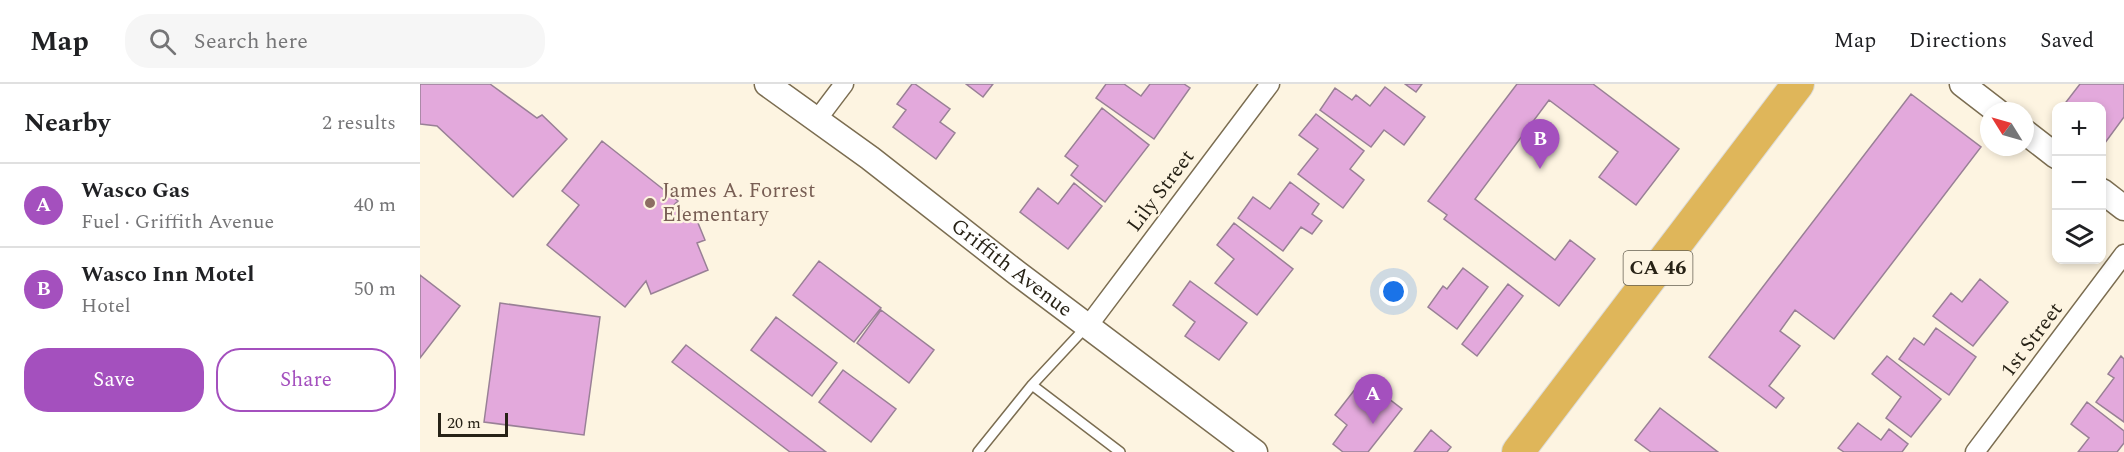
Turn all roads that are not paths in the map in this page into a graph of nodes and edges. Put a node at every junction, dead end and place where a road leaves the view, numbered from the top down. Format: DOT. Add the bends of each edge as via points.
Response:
graph roads {
  1 [pos="768,84"];
  2 [pos="844,84"];
  3 [pos="1270,84"];
  4 [pos="1798,84"];
  5 [pos="1962,84"];
  6 [pos="1985,102"];
  7 [pos="816,121"];
  8 [pos="2034,139"];
  9 [pos="2052,153"];
  10 [pos="2106,194"];
  11 [pos="2124,208"];
  12 [pos="2124,254"];
  13 [pos="1088,326"];
  14 [pos="1032,385"];
  15 [pos="978,452"];
  16 [pos="1120,452"];
  17 [pos="1255,452"];
  18 [pos="1518,452"];
  19 [pos="1976,452"];
  1 -- 7 [label="street, Griffith Avenue"];
  2 -- 7 [label="street"];
  3 -- 13 [label="street, Lily Street"];
  4 -- 18 [label="highway, CA 46"];
  5 -- 6 [label="street"];
  7 -- 13 [label="street, Griffith Avenue"];
  8 -- 9 [label="street"];
  10 -- 11 [label="street"];
  12 -- 19 [label="street, 1st Street"];
  13 -- 14 [label="lane"];
  13 -- 17 [label="street, Griffith Avenue"];
  14 -- 15 [label="lane"];
  14 -- 16 [label="lane"];
}
